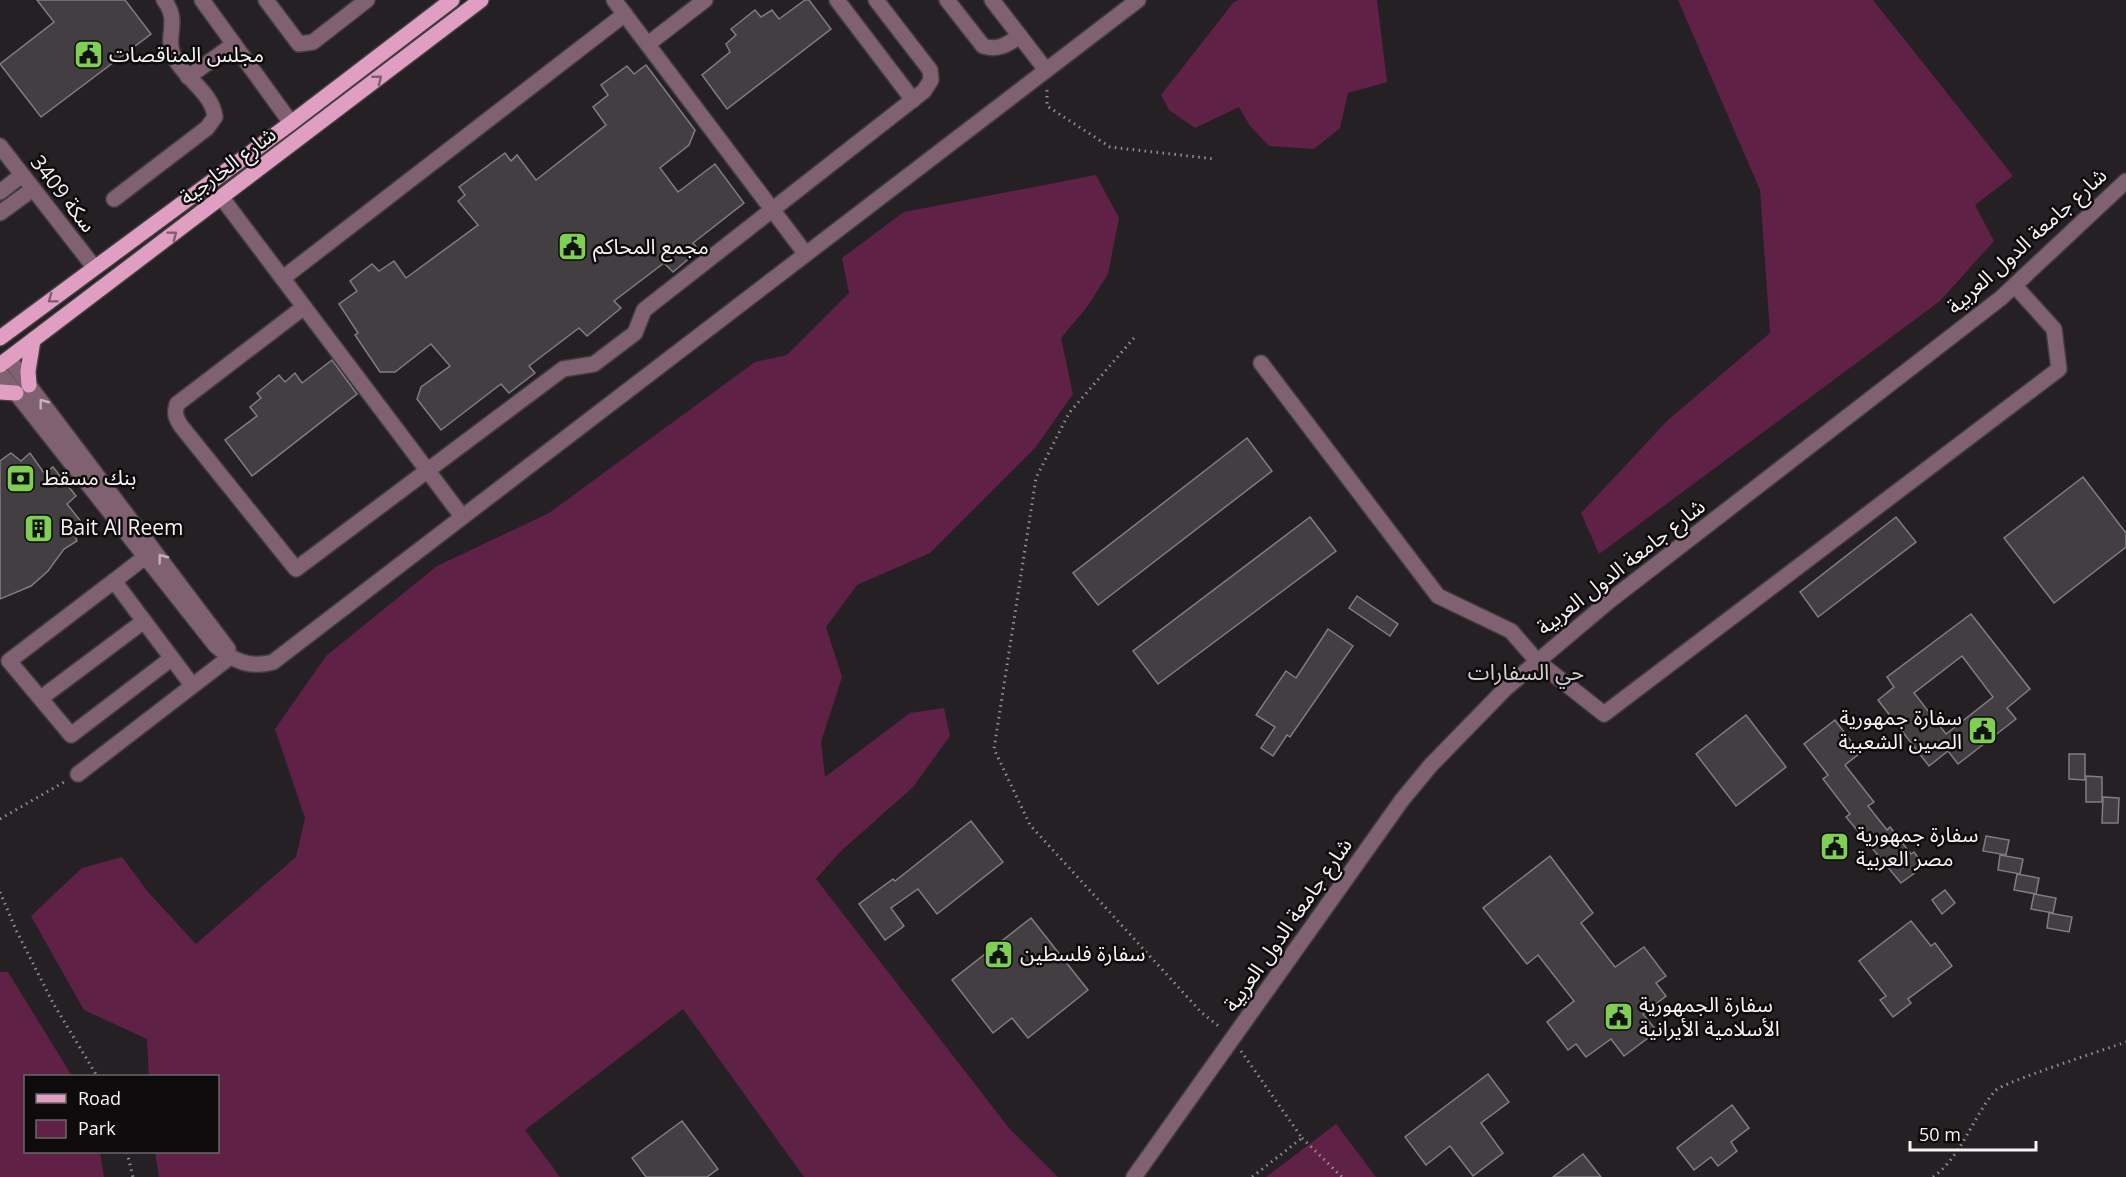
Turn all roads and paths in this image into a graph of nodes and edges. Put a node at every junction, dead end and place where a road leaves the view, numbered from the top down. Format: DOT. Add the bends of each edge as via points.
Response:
graph roads {
  1 [pos="164,0"];
  2 [pos="202,0"];
  3 [pos="266,0"];
  4 [pos="367,0"];
  5 [pos="452,0"];
  6 [pos="468,0"];
  7 [pos="481,0"];
  8 [pos="614,0"];
  9 [pos="705,0"];
  10 [pos="837,0"];
  11 [pos="876,0"];
  12 [pos="947,0"];
  13 [pos="992,0"];
  14 [pos="1138,0"];
  15 [pos="625,14"];
  16 [pos="442,30"];
  17 [pos="1020,36"];
  18 [pos="234,44"];
  19 [pos="648,44"];
  20 [pos="1046,70"];
  21 [pos="188,77"];
  22 [pos="358,95"];
  23 [pos="913,100"];
  24 [pos="291,123"];
  25 [pos="0,146"];
  26 [pos="1215,159"];
  27 [pos="22,175"];
  28 [pos="246,179"];
  29 [pos="2126,180"];
  30 [pos="33,189"];
  31 [pos="0,192"];
  32 [pos="222,198"];
  33 [pos="114,199"];
  34 [pos="771,208"];
  35 [pos="0,213"];
  36 [pos="149,252"];
  37 [pos="805,253"];
  38 [pos="94,267"];
  39 [pos="282,279"];
  40 [pos="2015,286"];
  41 [pos="304,308"];
  42 [pos="65,316"];
  43 [pos="0,338"];
  44 [pos="1134,338"];
  45 [pos="33,340"];
  46 [pos="3,357"];
  47 [pos="1261,363"];
  48 [pos="0,373"];
  49 [pos="22,389"];
  50 [pos="0,392"];
  51 [pos="426,469"];
  52 [pos="462,516"];
  53 [pos="145,557"];
  54 [pos="114,581"];
  55 [pos="144,621"];
  56 [pos="230,657"];
  57 [pos="172,658"];
  58 [pos="1537,661"];
  59 [pos="192,685"];
  60 [pos="41,698"];
  61 [pos="78,774"];
  62 [pos="0,819"];
  63 [pos="0,892"];
  64 [pos="1233,1038"];
  65 [pos="2126,1042"];
  66 [pos="96,1075"];
  67 [pos="1302,1138"];
  68 [pos="127,1153"];
  69 [pos="133,1177"];
  70 [pos="1134,1177"];
  71 [pos="1252,1177"];
  72 [pos="1342,1177"];
  73 [pos="1933,1177"];
  1 -- 21 [label="street" via="172,10 170,45 174,58"];
  2 -- 18 [label="street"];
  3 -- 4 [label="street" via="299,44 304,45"];
  5 -- 24 [label="main road, شارع الخارجية"];
  6 -- 16 [label="main road"];
  7 -- 16 [label="main road, شارع الخارجية"];
  8 -- 15 [label="street"];
  9 -- 19 [label="street"];
  10 -- 23 [label="street"];
  11 -- 23 [label="street" via="930,70 931,80"];
  12 -- 17 [label="street" via="983,46 1005,46"];
  13 -- 17 [label="street"];
  14 -- 20 [label="street"];
  15 -- 19 [label="street"];
  15 -- 39 [label="street"];
  22 -- 16 [label="main road, شارع الخارجية, one-way"];
  17 -- 20 [label="street"];
  18 -- 21 [label="street"];
  18 -- 24 [label="street"];
  19 -- 34 [label="street"];
  20 -- 26 [label="path" via="1047,106 1110,147"];
  20 -- 37 [label="street"];
  21 -- 33 [label="street" via="213,104 215,117 207,128"];
  22 -- 24 [label="main road" via="335,102 301,124"];
  22 -- 28 [label="main road, شارع الخارجية"];
  23 -- 34 [label="street"];
  24 -- 28 [label="main road" via="285,137"];
  24 -- 38 [label="main road, شارع الخارجية"];
  25 -- 27 [label="street, سكة 3409"];
  27 -- 30 [label="street, سكة 3409"];
  27 -- 31 [label="street"];
  28 -- 32 [label="main road, شارع الخارجية"];
  29 -- 40 [label="street, شارع جامعة الدول العربية"];
  30 -- 35 [label="street"];
  30 -- 38 [label="street, سكة 3409"];
  36 -- 32 [label="main road, شارع الخارجية, one-way"];
  32 -- 39 [label="street"];
  34 -- 37 [label="street"];
  34 -- 51 [label="street" via="644,310 635,333 594,364 563,369"];
  36 -- 38 [label="main road" via="112,269"];
  36 -- 42 [label="main road, شارع الخارجية"];
  37 -- 52 [label="street"];
  38 -- 42 [label="main road" via="88,285"];
  38 -- 43 [label="main road, شارع الخارجية, one-way"];
  39 -- 41 [label="street"];
  40 -- 58 [label="street, شارع جامعة الدول العربية"];
  40 -- 58 [label="street" via="2054,329 2059,369 1604,714"];
  41 -- 51 [label="street"];
  41 -- 51 [label="street" via="177,404 176,418 182,426 296,569"];
  42 -- 45 [label="main road, شارع الخارجية"];
  44 -- 64 [label="path" via="1069,413 1035,478 993,749 1030,825 1201,1012"];
  45 -- 46 [label="main road, شارع الخارجية"];
  45 -- 49 [label="main road"];
  46 -- 49 [label="street"];
  47 -- 58 [label="street" via="1438,596 1511,631"];
  48 -- 49 [label="street"];
  49 -- 50 [label="main road"];
  49 -- 53 [label="street"];
  56 -- 49 [label="street, one-way" via="219,633"];
  51 -- 52 [label="street"];
  52 -- 56 [label="street" via="273,662 255,667"];
  53 -- 54 [label="street"];
  53 -- 56 [label="street" via="210,639"];
  54 -- 55 [label="street"];
  54 -- 60 [label="street" via="9,661"];
  55 -- 57 [label="street"];
  55 -- 60 [label="street"];
  56 -- 59 [label="street"];
  57 -- 59 [label="street"];
  57 -- 60 [label="street" via="72,735"];
  58 -- 64 [label="street, شارع جامعة الدول العربية" via="1470,723 1402,800"];
  59 -- 61 [label="street"];
  61 -- 62 [label="path"];
  63 -- 66 [label="path" via="53,1003"];
  64 -- 67 [label="path"];
  64 -- 70 [label="street, شارع جامعة الدول العربية"];
  65 -- 73 [label="path" via="1998,1088 1948,1166"];
  67 -- 71 [label="path"];
  67 -- 72 [label="path"];
  68 -- 69 [label="path"];
}
